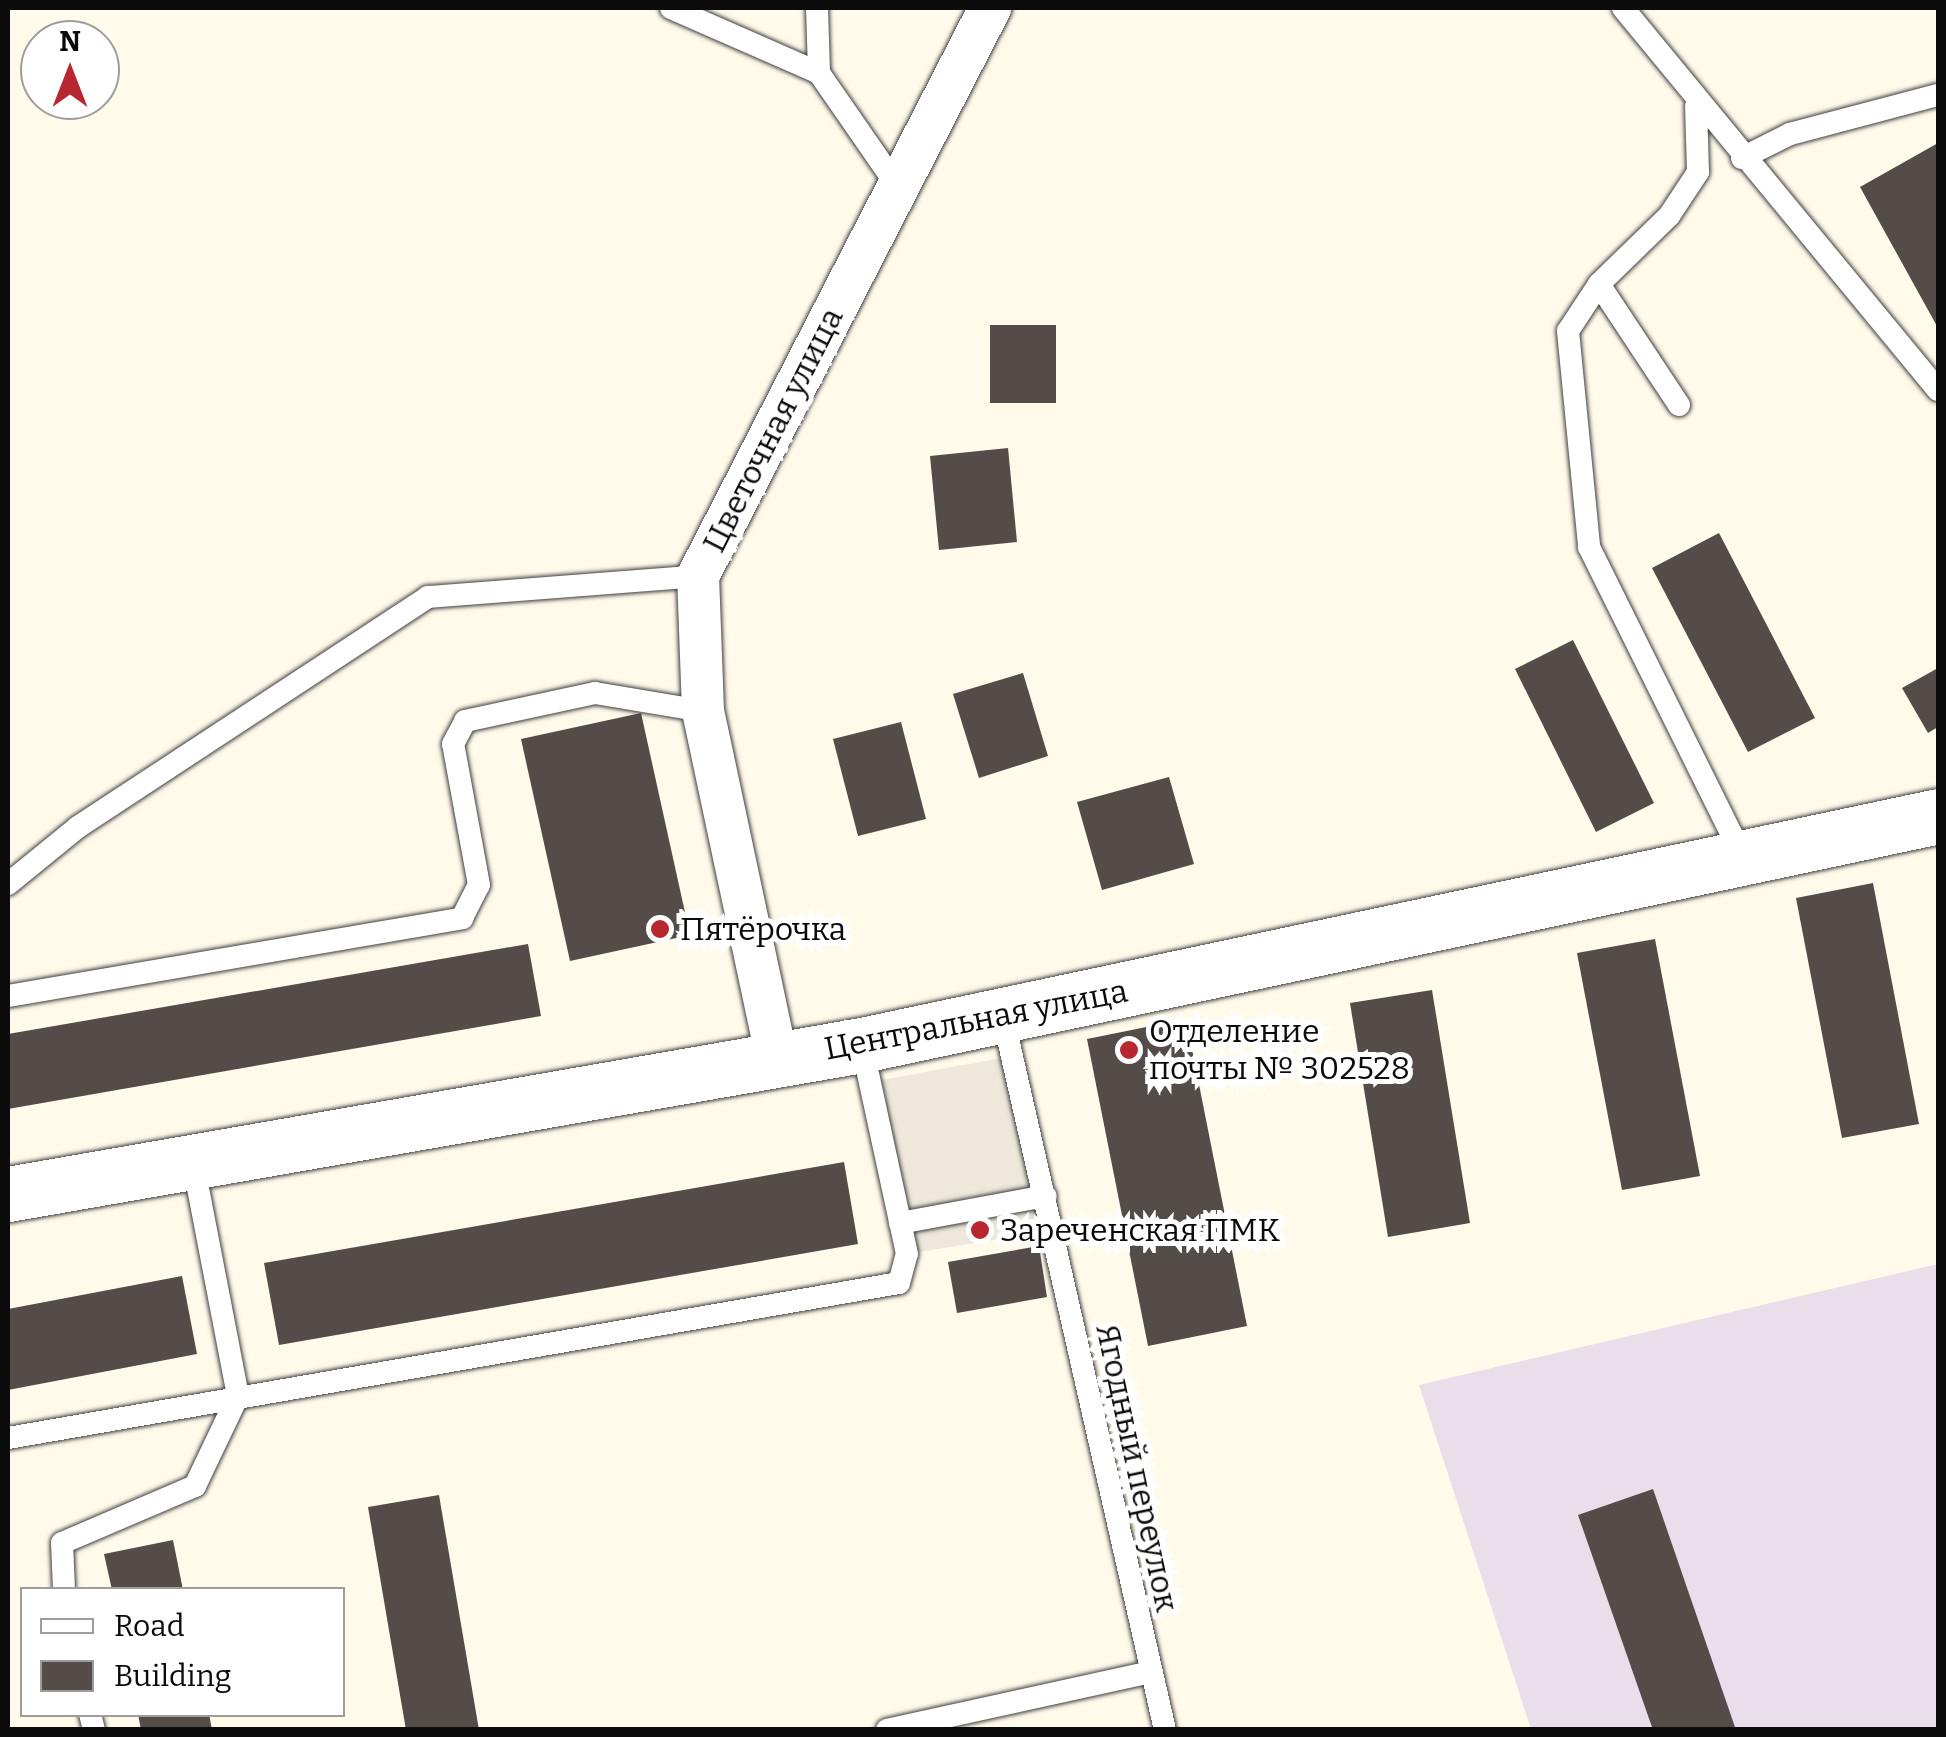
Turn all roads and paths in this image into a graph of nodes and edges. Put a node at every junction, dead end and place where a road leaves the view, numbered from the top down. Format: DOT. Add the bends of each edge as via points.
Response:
graph roads {
  1 [pos="671,8"];
  2 [pos="818,8"];
  3 [pos="990,8"];
  4 [pos="1623,8"];
  5 [pos="819,73"];
  6 [pos="1938,94"];
  7 [pos="1696,106"];
  8 [pos="1742,158"];
  9 [pos="898,188"];
  10 [pos="1599,284"];
  11 [pos="1938,390"];
  12 [pos="1679,405"];
  13 [pos="698,576"];
  14 [pos="703,711"];
  15 [pos="1938,816"];
  16 [pos="1744,859"];
  17 [pos="8,884"];
  18 [pos="8,996"];
  19 [pos="1002,1017"];
  20 [pos="862,1045"];
  21 [pos="777,1059"];
  22 [pos="193,1163"];
  23 [pos="8,1194"];
  24 [pos="1046,1196"];
  25 [pos="900,1222"];
  26 [pos="238,1396"];
  27 [pos="8,1438"];
  28 [pos="64,1587"];
  29 [pos="1146,1673"];
  30 [pos="887,1730"];
  31 [pos="1165,1730"];
  1 -- 5 [label="lane"];
  2 -- 5 [label="lane"];
  3 -- 9 [label="street, Цветочная улица"];
  4 -- 7 [label="lane"];
  5 -- 9 [label="lane"];
  6 -- 8 [label="lane" via="1790,134"];
  7 -- 8 [label="lane"];
  7 -- 10 [label="lane" via="1698,172 1669,216"];
  8 -- 11 [label="lane"];
  9 -- 13 [label="street, Цветочная улица"];
  10 -- 12 [label="lane"];
  10 -- 16 [label="lane" via="1568,331 1590,546"];
  13 -- 14 [label="street, Цветочная улица"];
  13 -- 17 [label="lane" via="428,598 78,827"];
  14 -- 18 [label="lane" via="595,693 465,721 453,744 479,885 462,918"];
  14 -- 21 [label="street, Цветочная улица"];
  15 -- 16 [label="street, Центральная улица"];
  16 -- 19 [label="street, Центральная улица"];
  19 -- 20 [label="street, Центральная улица"];
  19 -- 24 [label="lane, Ягодный переулок"];
  20 -- 21 [label="street, Центральная улица"];
  20 -- 25 [label="lane"];
  21 -- 22 [label="street, Центральная улица"];
  22 -- 23 [label="street, Центральная улица"];
  22 -- 26 [label="lane"];
  24 -- 25 [label="lane"];
  24 -- 29 [label="lane, Ягодный переулок"];
  25 -- 26 [label="lane" via="907,1254 899,1283"];
  26 -- 27 [label="lane"];
  26 -- 28 [label="lane" via="195,1486 62,1543"];
  29 -- 30 [label="lane"];
  29 -- 31 [label="lane, Ягодный переулок"];
}
